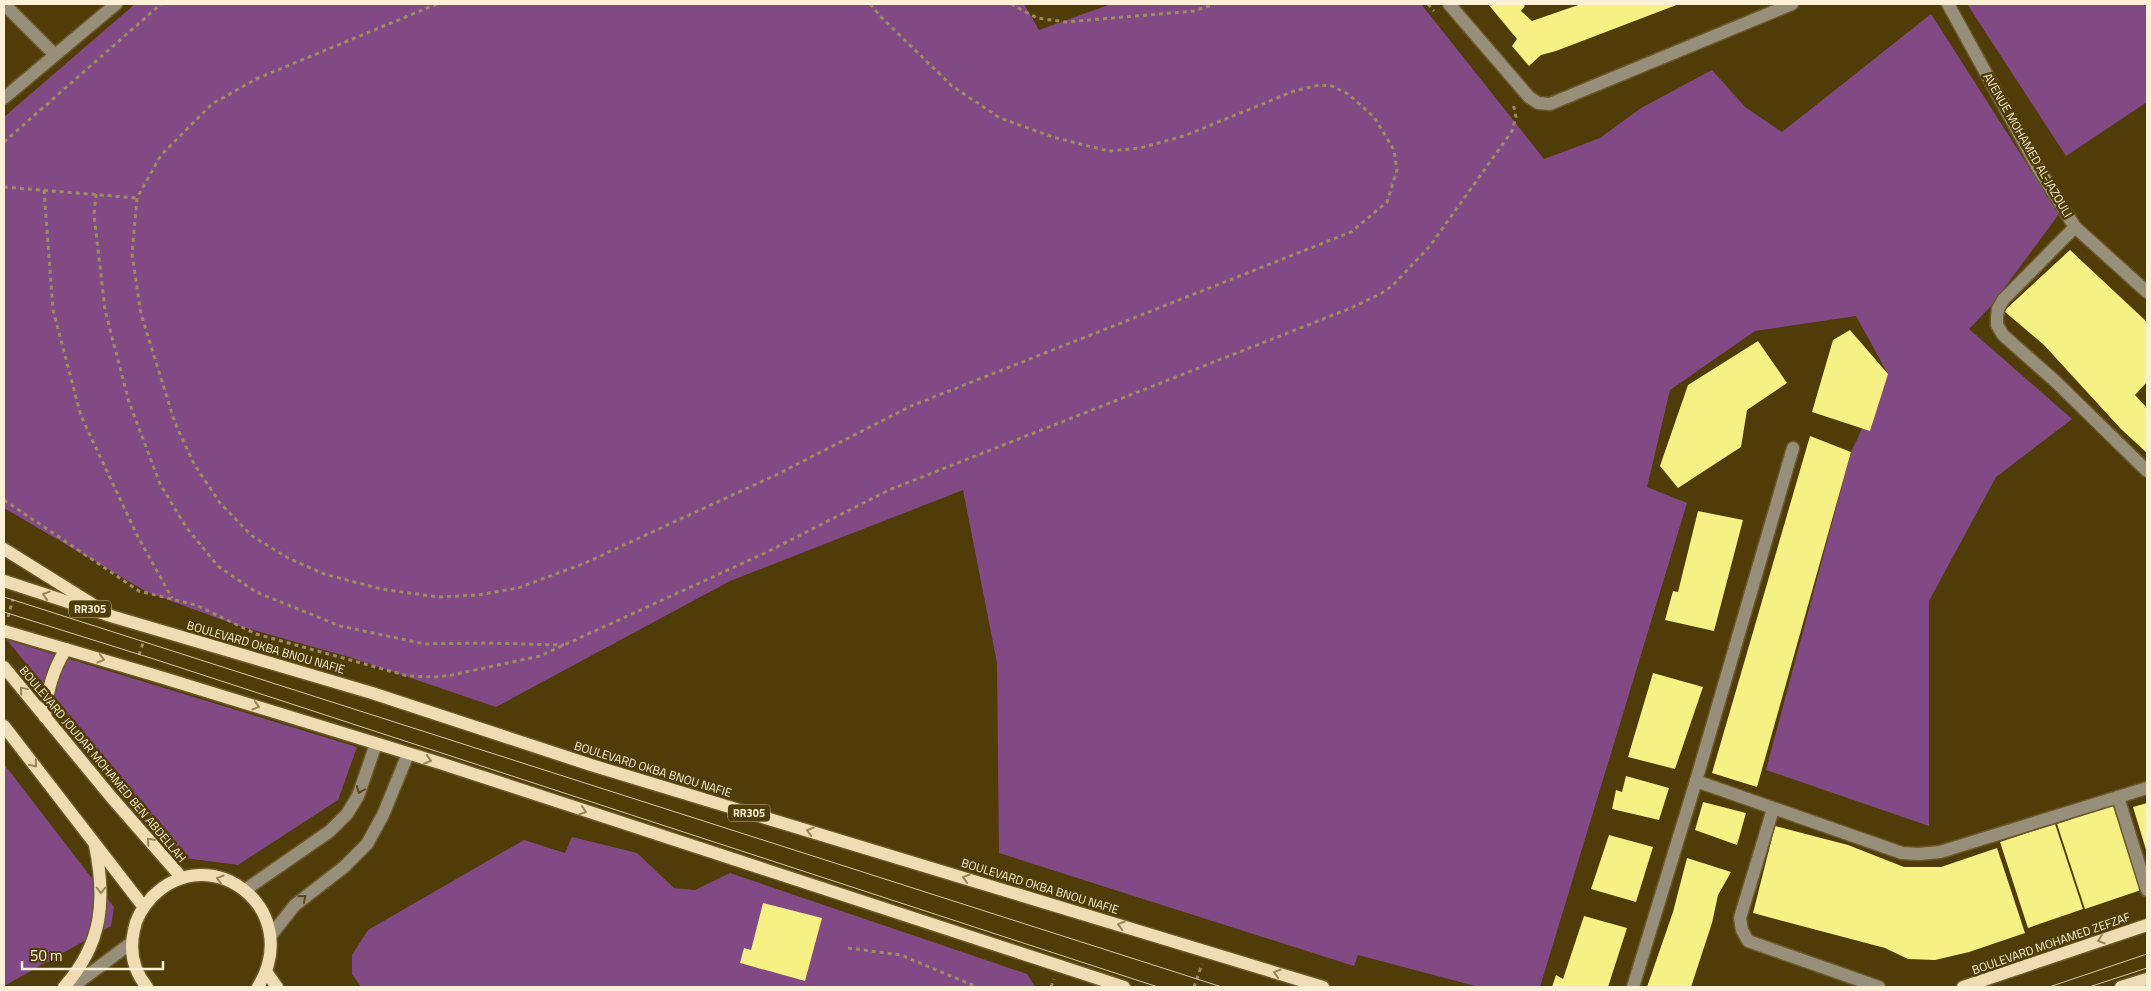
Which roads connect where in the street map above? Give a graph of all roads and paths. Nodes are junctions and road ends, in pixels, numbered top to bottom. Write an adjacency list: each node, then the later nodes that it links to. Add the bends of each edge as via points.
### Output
1 (4, 4): 13 (street)
2 (116, 4): 13 (street)
3 (161, 4): 16 (path)
4 (437, 4): 20 (path, via 256,79 212,104 161,155)
5 (870, 4): 20 (path, via 952,86 1000,118 1056,138 1109,151 1140,148 1184,136 1294,92 1319,85 1332,86 1348,94 1374,118 1394,150 1397,170 1393,186 1387,202 1351,232 911,406 778,474 585,563 518,588 438,597 381,589 324,574 288,558 252,536 220,503 194,464 175,423 141,314 132,254)
6 (1011, 4): 7 (path, via 1037,18 1066,22 1194,11)
7 (1215, 4)
8 (1428, 4): 12 (path)
9 (1449, 4): 10 (street, via 1529,97 1538,103 1550,104)
10 (1792, 4)
11 (1948, 4): 21 (street, AVENUE MOHAMED AL-JAZOULI, via 2038,168)
12 (1440, 18)
13 (55, 55): 15 (street)
14 (1509, 96): 31 (path, via 1516,117 1512,131 1430,246 1382,293 889,490 765,553)
15 (4, 98)
16 (4, 142)
17 (4, 187): 18 (path)
18 (44, 190): 19 (path); 28 (path, via 52,310 81,416 137,534)
19 (96, 194): 20 (path); 31 (path, via 94,215 105,310 129,402 160,484 186,527 218,566 256,592 340,626 426,644)
20 (137, 198)
21 (2075, 228): 22 (street, AVENUE MOHAMED AL-JAZOULI); 24 (street, via 2003,300 1998,309 1997,325 2003,335)
22 (2147, 292)
23 (1793, 448): 38 (street)
24 (2147, 471)
25 (4, 500): 28 (path, via 139,591)
26 (4, 549): 29 (main road)
27 (4, 581): 29 (main road, BOULEVARD OKBA BNOU NAFIE / RR305, one-way to 27)
28 (173, 599): 31 (path, via 196,605 256,634 408,676 452,675 540,656)
29 (114, 617): 51 (main road, BOULEVARD OKBA BNOU NAFIE / RR305, one-way to 29, via 591,765 372,693)
30 (4, 631): 32 (main road)
31 (565, 645)
32 (66, 649): 34 (main road, via 49,685); 36 (main road, one-way to 36)
33 (4, 667): 34 (main road, BOULEVARD JOUDAR MOHAMED BEN ABDELLAH, one-way to 33)
34 (46, 717): 43 (main road, BOULEVARD JOUDAR MOHAMED BEN ABDELLAH, one-way to 34)
35 (4, 726): 42 (main road, one-way to 42)
36 (376, 744): 37 (main road); 44 (street, one-way to 44, via 358,796 347,814 330,831)
37 (408, 754): 48 (street, one-way to 37, via 295,905 344,867 367,844 383,815); 60 (main road, one-way to 60)
38 (1696, 781): 41 (street); 63 (street)
39 (2147, 788): 40 (street)
40 (2118, 797): 41 (street, via 1940,852 1919,854 1902,853); 45 (street)
41 (1773, 809): 64 (street, via 1740,918 1748,941)
42 (94, 842): 46 (main road); 54 (main road, one-way to 54, via 101,876 101,910 92,943 76,973)
43 (182, 878): 44 (main road, one-way to 43, via 222,878 202,875); 46 (main road, via 160,889)
44 (245, 890): 48 (main road, via 266,916)
45 (2147, 890)
46 (143, 906): 49 (main road)
47 (2147, 925): 65 (main road, BOULEVARD MOHAMED ZEFZAF, one-way to 65)
48 (271, 935): 52 (main road, via 272,954)
49 (131, 943): 55 (street); 56 (main road, via 138,977)
50 (848, 948): 59 (path, via 900,955)
51 (1207, 951): 61 (path); 62 (main road, BOULEVARD OKBA BNOU NAFIE / RR305, one-way to 51)
52 (267, 972): 57 (main road); 58 (main road)
53 (2147, 979): 66 (main road)
54 (64, 987)
55 (72, 987)
56 (147, 987)
57 (258, 987)
58 (277, 987)
59 (977, 987)
60 (1124, 987)
61 (1194, 987)
62 (1323, 987)
63 (1633, 987)
64 (1879, 987)
65 (1963, 987)
66 (2121, 987)

